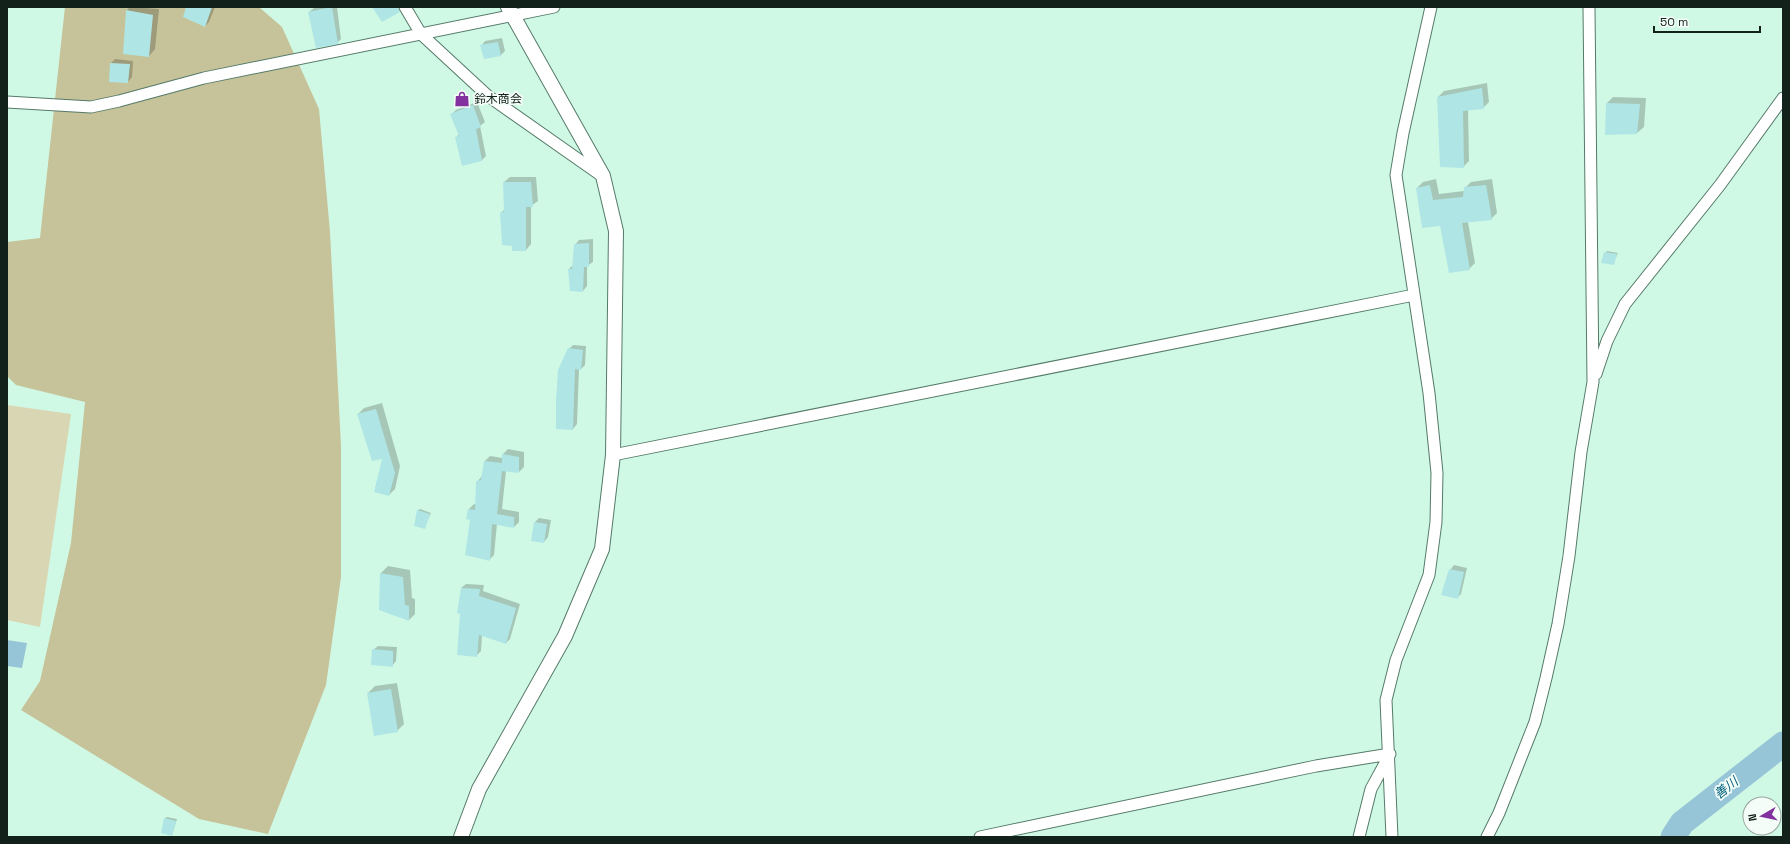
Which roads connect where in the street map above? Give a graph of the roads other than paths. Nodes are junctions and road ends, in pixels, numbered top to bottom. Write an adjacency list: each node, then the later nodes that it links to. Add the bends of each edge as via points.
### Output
1 (405, 7): 6 (street)
2 (554, 7): 5 (street)
3 (1431, 7): 10 (street, via 1396,175)
4 (1589, 7): 11 (street)
5 (511, 11): 6 (street); 9 (street)
6 (421, 34): 8 (street, via 204,78 119,102 91,107); 9 (street, via 488,96)
7 (1783, 98): 11 (street, via 1720,185 1625,304 1607,341)
8 (7, 102)
9 (602, 176): 12 (street, via 616,232)
10 (1414, 295): 12 (street); 13 (street, via 1429,394 1437,473 1436,522 1429,575 1396,660 1386,700)
11 (1593, 382): 18 (street, via 1581,452 1569,556 1546,678 1535,722)
12 (613, 455): 14 (street, via 602,549 565,636 479,789)
13 (1390, 754): 15 (street, via 1316,766); 16 (street, via 1371,789); 17 (street)
14 (461, 837)
15 (980, 837)
16 (1359, 837)
17 (1392, 837)
18 (1487, 837)

